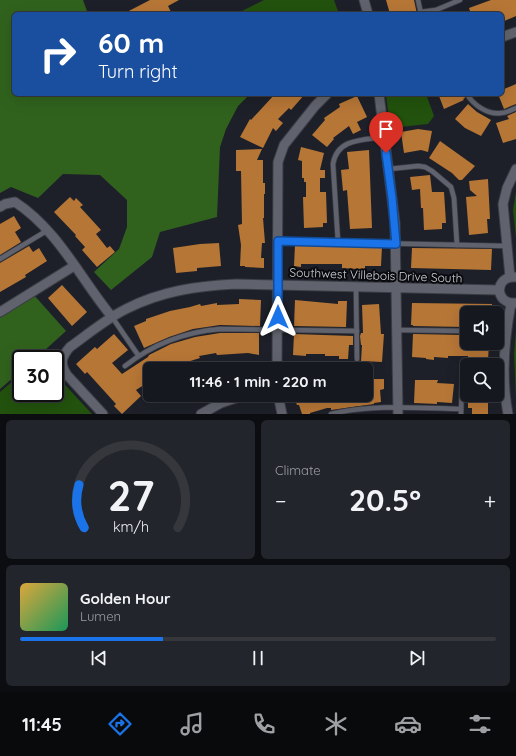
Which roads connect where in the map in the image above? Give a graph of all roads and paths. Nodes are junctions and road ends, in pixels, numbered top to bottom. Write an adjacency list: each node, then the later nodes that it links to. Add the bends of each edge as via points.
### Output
1 (364, 0): 4 (street)
2 (418, 0): 5 (lane)
3 (460, 0): 6 (lane)
4 (367, 12)
5 (421, 12)
6 (426, 12)
7 (516, 32): 8 (street)
8 (504, 36)
9 (325, 96): 18 (street, via 292,134 279,154 276,171)
10 (379, 96): 13 (street)
11 (469, 96): 12 (lane, via 479,107 491,113 500,114)
12 (516, 108)
13 (384, 137): 14 (street); 19 (lane, via 349,142 334,157)
14 (389, 169): 20 (street); 21 (lane, via 425,167 450,187 454,198)
15 (516, 169): 22 (street, via 503,204)
16 (0, 207): 17 (street, via 15,202 28,210)
17 (48, 230): 23 (lane); 24 (street)
18 (278, 241): 19 (lane); 26 (street)
19 (338, 242): 20 (lane)
20 (396, 244): 21 (lane); 28 (street)
21 (457, 245): 22 (lane)
22 (507, 246): 25 (street)
23 (0, 259)
24 (74, 266): 31 (street); 32 (street)
25 (513, 277): 29 (street, via 502,282)
26 (278, 285): 27 (street, Southwest Villebois Drive South); 32 (street, Southwest Villebois Drive South, via 236,284 175,291 125,309); 34 (street)
27 (356, 287): 28 (street, Southwest Villebois Drive South); 36 (lane)
28 (396, 288): 29 (street, Southwest Villebois Drive South); 35 (street)
29 (499, 290): 30 (street, via 506,302)
30 (513, 303): 33 (street)
31 (0, 312)
32 (112, 317): 39 (lane); 48 (street, Southwest Villebois Drive South, via 70,348 65,353 62,364 67,375)
33 (504, 327)
34 (277, 329): 36 (lane); 39 (lane, via 201,331 166,341); 41 (street)
35 (397, 330): 37 (lane); 46 (street)
36 (357, 331): 40 (lane)
37 (460, 332)
38 (503, 350): 52 (street)
39 (138, 355): 42 (lane)
40 (357, 359)
41 (276, 362)
42 (125, 366)
43 (223, 402): 49 (street)
44 (279, 402): 50 (street)
45 (461, 402): 47 (lane)
46 (398, 411): 47 (lane); 51 (lane, via 352,410)
47 (461, 412)
48 (103, 414)
49 (202, 414)
50 (282, 414)
51 (331, 414)
52 (508, 414)

